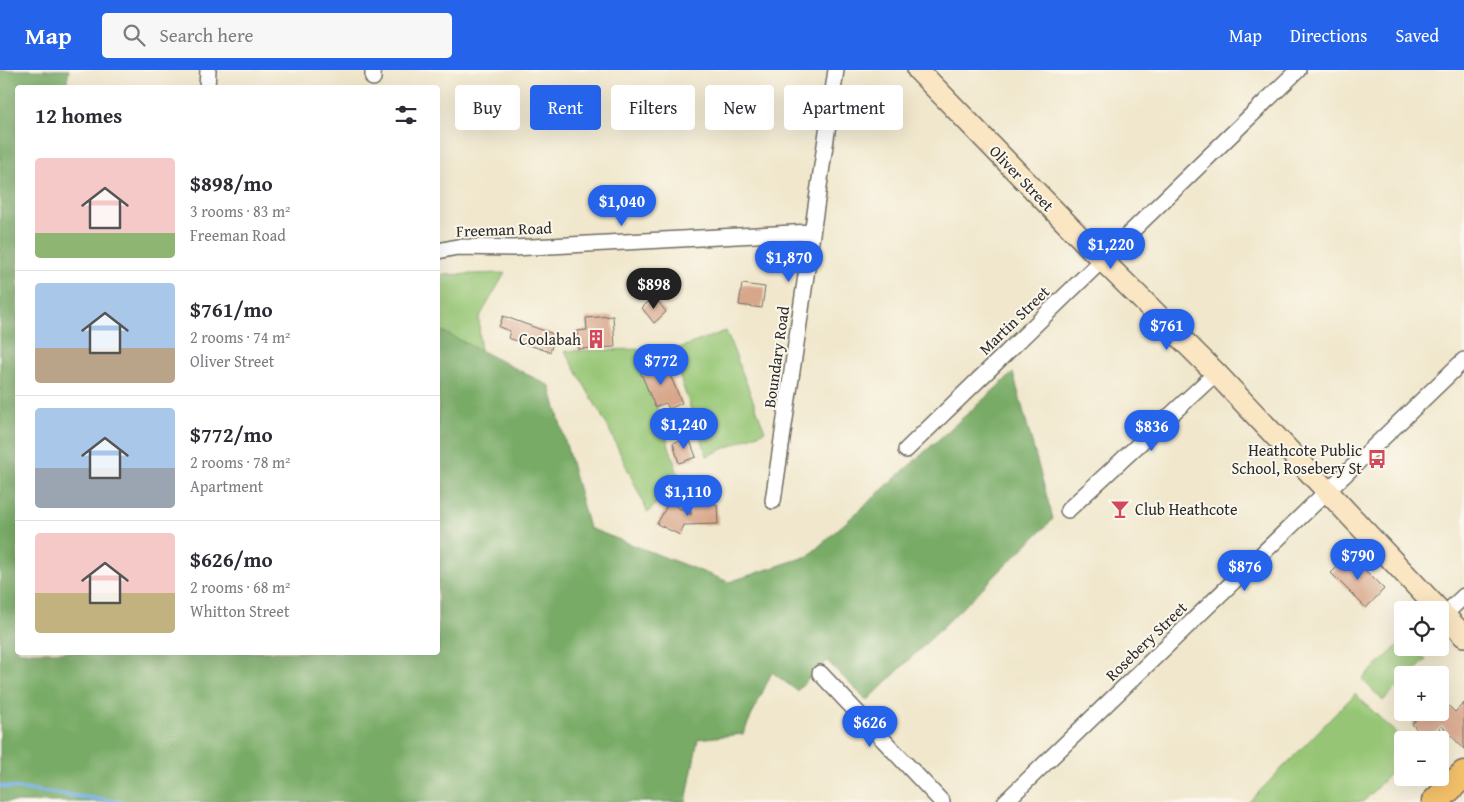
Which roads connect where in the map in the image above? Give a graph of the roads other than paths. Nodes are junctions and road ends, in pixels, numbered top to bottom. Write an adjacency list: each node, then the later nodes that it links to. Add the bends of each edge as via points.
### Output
1 (208, 70): 5 (street)
2 (836, 70): 6 (street, Boundary Road)
3 (918, 70): 8 (street, Oliver Street)
4 (1298, 70): 8 (street, Martin Street)
5 (207, 85)
6 (811, 232): 7 (street, Freeman Road, via 513,248 457,247); 13 (street, Boundary Road)
7 (440, 251)
8 (1101, 259): 10 (street, Oliver Street); 11 (street, Martin Street)
9 (1464, 360): 12 (street, Rosebery Street)
10 (1216, 373): 12 (street, Oliver Street); 14 (street)
11 (906, 450)
12 (1325, 491): 16 (street, Oliver Street); 23 (street, Rosebery Street)
13 (773, 501)
14 (1068, 510)
15 (1464, 596): 17 (street)
16 (1430, 601)
17 (1449, 606)
18 (1449, 620): 19 (street, Oliver Street)
19 (1464, 636)
20 (820, 673): 22 (street)
21 (1464, 774): 24 (highway)
22 (942, 802)
23 (1005, 802)
24 (1435, 802)

